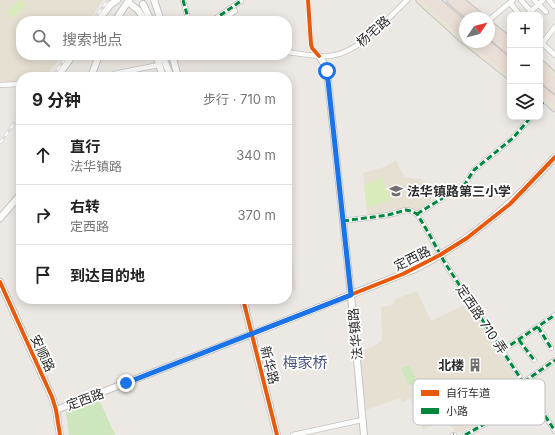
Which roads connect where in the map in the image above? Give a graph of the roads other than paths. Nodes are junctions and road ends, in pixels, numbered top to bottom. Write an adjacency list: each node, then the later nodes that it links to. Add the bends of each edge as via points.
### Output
1 (117, 0): 28 (street)
2 (154, 0): 32 (street)
3 (183, 0): 33 (street)
4 (242, 0): 34 (street)
5 (308, 0): 52 (street, 法华镇路, via 311,44)
6 (407, 0): 52 (street, 杨宅路, via 356,47 331,56)
7 (420, 0): 41 (main road)
8 (427, 0): 39 (highway)
9 (436, 0): 37 (highway)
10 (451, 0): 22 (highway)
11 (459, 0): 23 (highway)
12 (521, 0): 25 (street)
13 (534, 0): 19 (street)
14 (543, 0): 19 (street)
15 (549, 0): 20 (street)
16 (128, 1): 29 (street); 30 (street)
17 (512, 2): 24 (street); 36 (street)
18 (143, 4): 31 (street)
19 (538, 4): 26 (street); 27 (street)
20 (554, 6)
21 (235, 11): 35 (street)
22 (465, 12)
23 (474, 12)
24 (518, 12)
25 (530, 12)
26 (532, 12)
27 (546, 12)
28 (102, 16)
29 (118, 16)
30 (142, 16)
31 (149, 16)
32 (159, 16)
33 (187, 16)
34 (219, 16)
35 (228, 16)
36 (495, 18)
37 (459, 20)
38 (555, 27): 44 (street)
39 (459, 29)
40 (495, 29): 43 (highway)
41 (459, 35)
42 (495, 38): 49 (highway)
43 (507, 38)
44 (543, 42)
45 (543, 46): 51 (street)
46 (475, 48): 69 (main road)
47 (481, 48): 61 (highway)
48 (491, 48): 58 (highway)
49 (508, 48)
50 (292, 53): 52 (street, 杨宅路)
51 (555, 55)
52 (319, 56): 87 (street, 法华镇路, via 327,71)
53 (69, 60): 63 (street)
54 (97, 60): 64 (street)
55 (158, 60): 59 (street)
56 (164, 60): 67 (street)
57 (173, 60): 68 (street)
58 (507, 62)
59 (159, 65): 65 (street); 66 (street)
60 (543, 66): 71 (main road)
61 (507, 70)
62 (543, 71): 73 (highway)
63 (61, 72)
64 (93, 72)
65 (123, 72)
66 (162, 72)
67 (169, 72)
68 (177, 72)
69 (507, 74)
70 (543, 75): 76 (main road)
71 (555, 77)
72 (543, 78): 77 (highway)
73 (555, 82)
74 (16, 84): 75 (street)
75 (0, 85)
76 (555, 85)
77 (555, 88)
78 (543, 97): 80 (highway)
79 (543, 98): 81 (main road)
80 (555, 101)
81 (555, 108)
82 (528, 120): 85 (street, via 513,138 474,170 465,184)
83 (555, 157): 88 (street, 定西路, via 510,204)
84 (16, 200): 86 (street)
85 (417, 214): 87 (street, via 406,210); 88 (street, 定西路 710 弄)
86 (0, 218)
87 (343, 221): 90 (street, 法华镇路)
88 (440, 255): 90 (street, 定西路, via 403,274); 97 (street, 定西路 710 弄)
89 (0, 282): 102 (street, 安顺路)
90 (351, 295): 94 (street, 定西路); 104 (street, 法华镇路)
91 (244, 304): 94 (street, 新华路)
92 (555, 316): 93 (street)
93 (538, 327): 95 (street); 96 (street)
94 (252, 334): 102 (street, 定西路); 108 (street, 新华路)
95 (519, 340): 97 (street); 98 (street)
96 (551, 348)
97 (503, 350): 100 (street, 定西路 710 弄)
98 (534, 360)
99 (555, 360): 101 (street)
100 (522, 379)
101 (528, 379)
102 (56, 410): 107 (street, 安顺路)
103 (545, 416): 106 (street, 定西路 710 弄)
104 (362, 420): 109 (street); 110 (street, 法华镇路)
105 (483, 425): 111 (street)
106 (555, 431)
107 (60, 435)
108 (277, 435)
109 (293, 435)
110 (364, 435)
111 (465, 435)

